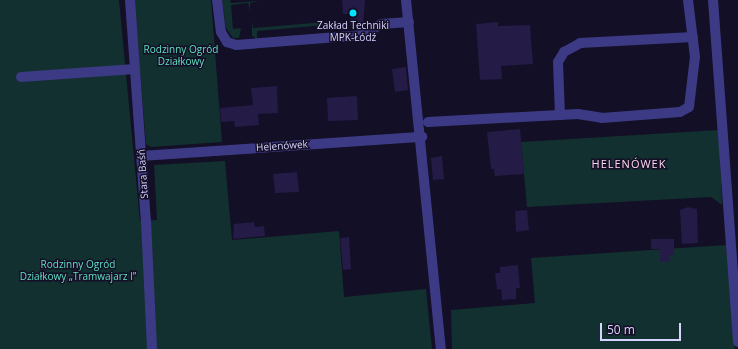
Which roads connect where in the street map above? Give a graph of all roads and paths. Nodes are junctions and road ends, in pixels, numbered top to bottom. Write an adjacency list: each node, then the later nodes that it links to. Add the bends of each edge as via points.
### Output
1 (130, 0): 8 (street, Stara Baśń)
2 (217, 0): 6 (street, via 221,32 227,42 236,45 364,35 381,24)
3 (406, 0): 6 (street)
4 (688, 0): 7 (street)
5 (713, 0): 14 (street)
6 (409, 22): 12 (street)
7 (692, 37): 10 (street, via 580,43 564,52 558,62); 10 (street, via 695,57 689,107 680,112 602,118)
8 (135, 69): 9 (street); 13 (street, Stara Baśń)
9 (21, 77)
10 (560, 115): 11 (street)
11 (428, 122)
12 (422, 137): 13 (street, Helenówek); 16 (street)
13 (141, 156): 15 (street, Stara Baśń)
14 (738, 342)
15 (152, 349)
16 (441, 349)

